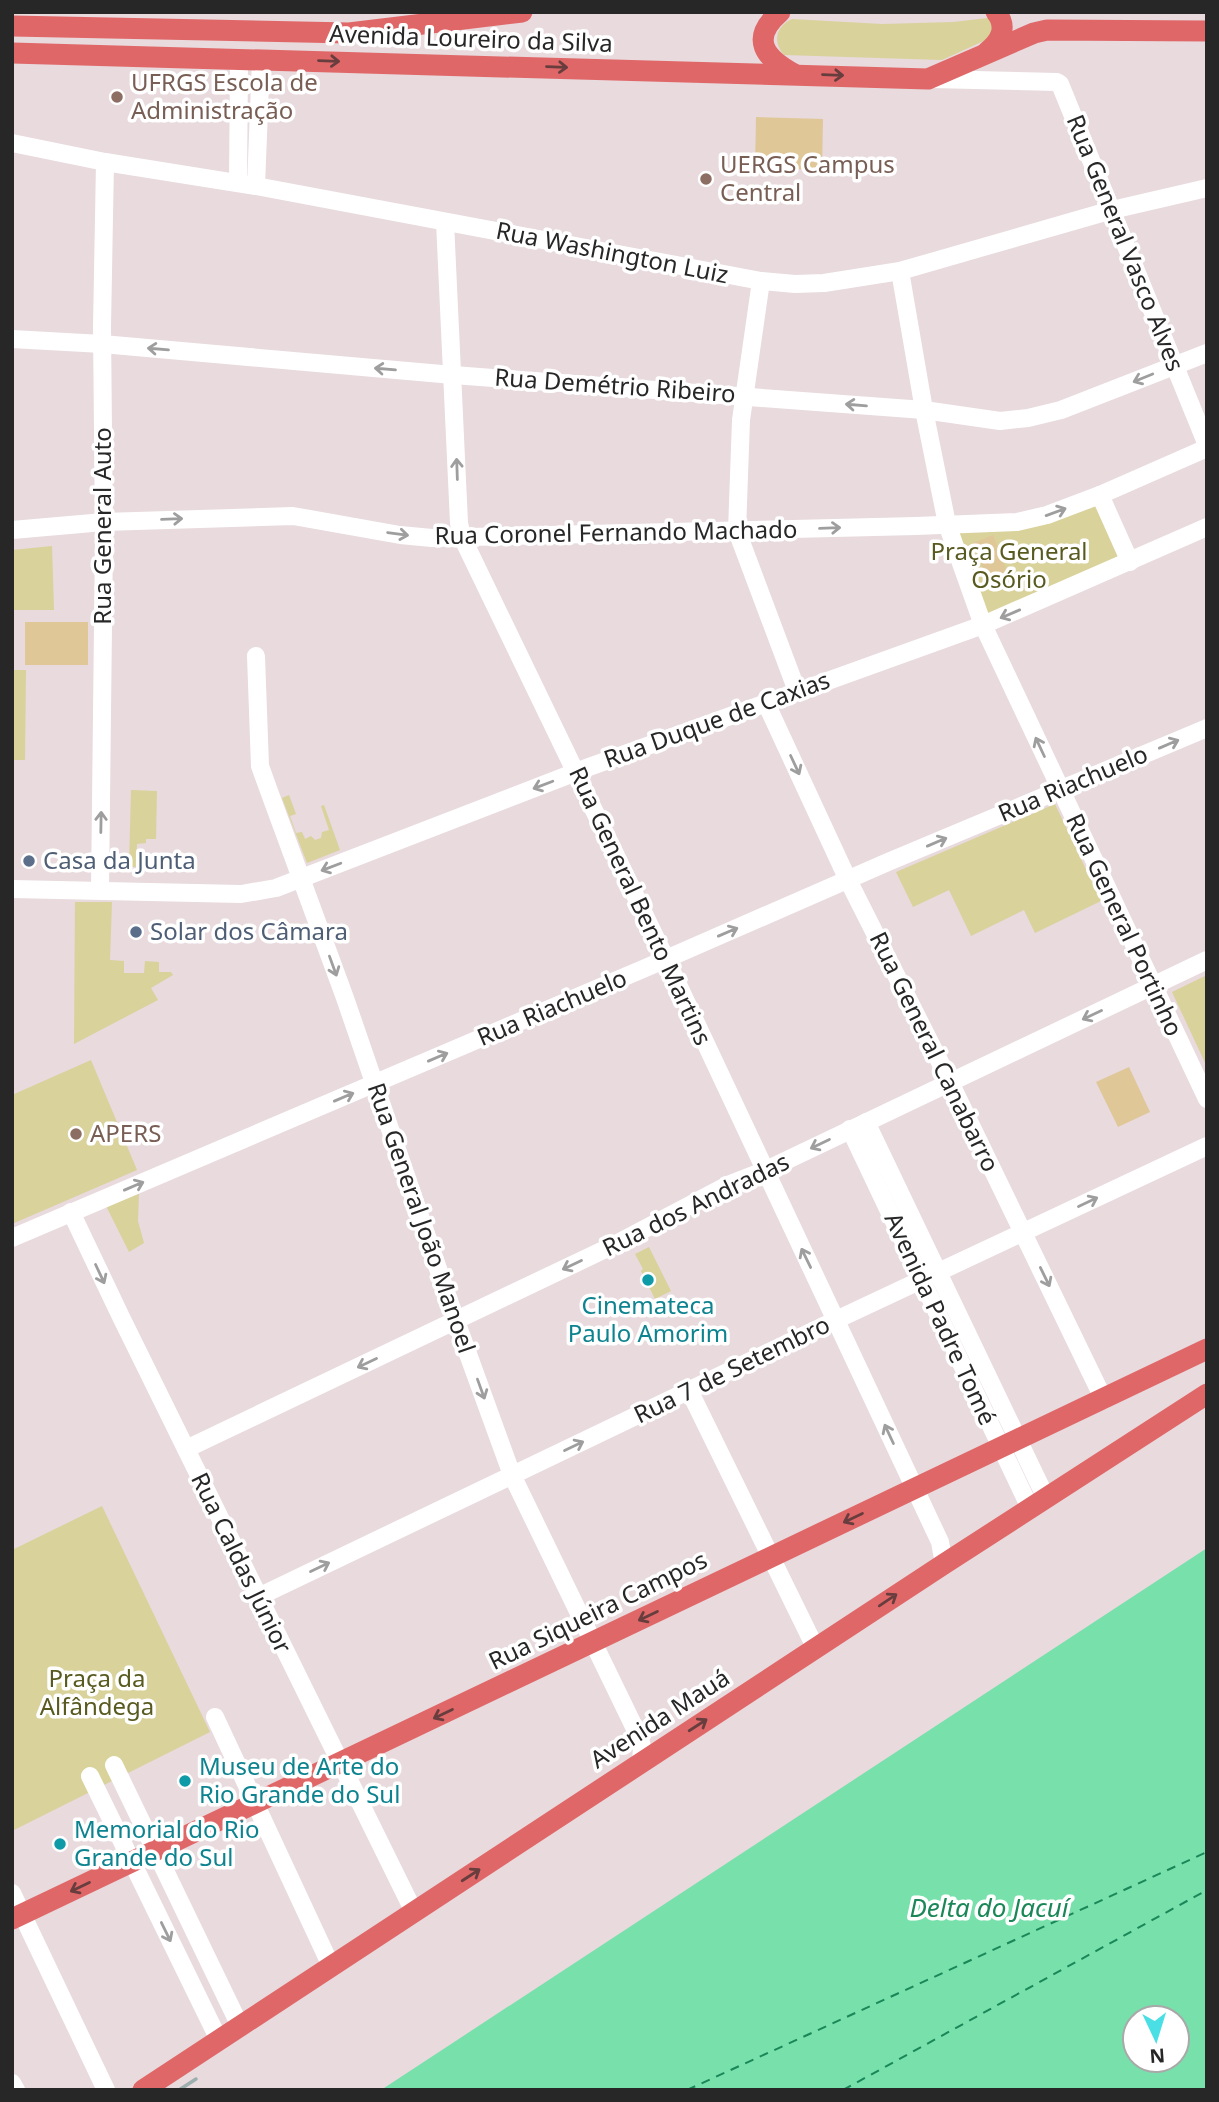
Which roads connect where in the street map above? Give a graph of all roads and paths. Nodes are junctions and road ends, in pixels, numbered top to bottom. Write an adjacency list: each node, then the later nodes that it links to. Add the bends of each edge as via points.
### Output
1 (522, 12): 5 (main road, Avenida Loureiro da Silva, via 349,33)
2 (779, 12): 12 (main road, via 766,28 765,50 774,62)
3 (996, 12): 9 (main road, via 1003,32)
4 (234, 21): 5 (main road, Avenida Loureiro da Silva); 6 (main road, Avenida Loureiro da Silva); 10 (main road)
5 (270, 22): 11 (main road)
6 (12, 26)
7 (1207, 31): 9 (main road, Avenida Loureiro da Silva, via 1047,30)
8 (12, 54): 10 (main road, Avenida Loureiro da Silva)
9 (982, 55): 13 (main road, Avenida Loureiro da Silva)
10 (239, 59): 11 (main road, Avenida Loureiro da Silva); 17 (street)
11 (261, 60): 12 (main road, Avenida Loureiro da Silva, one-way to 12); 18 (street)
12 (794, 74): 13 (main road, Avenida Loureiro da Silva, one-way to 13)
13 (928, 79): 14 (street, Avenida Loureiro da Silva)
14 (1057, 82): 20 (street, Rua General Vasco Alves)
15 (12, 143): 16 (street, Rua Washington Luiz)
16 (105, 162): 17 (street, Rua Washington Luiz); 25 (street, Rua General Auto)
17 (238, 183): 18 (street, Rua Washington Luiz)
18 (256, 186): 21 (street, Rua Washington Luiz)
19 (1207, 188): 20 (street, Rua Washington Luiz)
20 (1112, 210): 22 (street, Rua Washington Luiz); 27 (street, Rua General Vasco Alves)
21 (446, 222): 23 (street, Rua Washington Luiz); 28 (street, Rua General Bento Martins)
22 (900, 271): 23 (street, Rua Washington Luiz, via 824,283); 30 (street, Rua General Portinho)
23 (761, 281): 29 (street)
24 (12, 339): 25 (street, Rua Demétrio Ribeiro)
25 (102, 344): 28 (street, Rua Demétrio Ribeiro, one-way to 25); 33 (street, Rua General Auto)
26 (1207, 353): 27 (street, Rua Demétrio Ribeiro)
27 (1174, 365): 30 (street, Rua Demétrio Ribeiro, one-way to 30, via 1061,411 1028,418 1000,421); 31 (street, Rua General Vasco Alves)
28 (453, 375): 29 (street, Rua Demétrio Ribeiro); 38 (street, Rua General Bento Martins, one-way to 28)
29 (743, 396): 30 (street, Rua Demétrio Ribeiro, one-way to 29); 37 (street)
30 (924, 410): 34 (street, Rua General Portinho)
31 (1207, 447): 32 (street, Rua Coronel Fernando Machado)
32 (1100, 495): 34 (street, Rua Coronel Fernando Machado, one-way to 32, via 1017,522); 39 (street)
33 (104, 522): 36 (street, Rua Coronel Fernando Machado); 38 (street, Rua Coronel Fernando Machado, one-way to 38, via 293,516 400,535); 50 (street, Rua General Auto, one-way to 33)
34 (947, 524): 37 (street, Rua Coronel Fernando Machado, one-way to 34); 40 (street, Rua General Portinho)
35 (1207, 527): 39 (street, Rua Duque de Caxias)
36 (12, 530)
37 (737, 531): 38 (street, Rua Coronel Fernando Machado); 42 (street)
38 (462, 537): 45 (street, Rua General Bento Martins)
39 (1130, 562): 40 (street, Rua Duque de Caxias, one-way to 40)
40 (983, 625): 42 (street, Rua Duque de Caxias); 46 (street, Rua General Portinho, one-way to 40)
41 (256, 656): 47 (street, Rua General João Manoel, via 260,765)
42 (797, 691): 43 (street, Rua Duque de Caxias)
43 (766, 703): 45 (street, Rua Duque de Caxias); 48 (street, Rua General Canabarro, one-way to 48)
44 (1207, 728): 46 (street, Rua Riachuelo, one-way to 44)
45 (576, 772): 47 (street, Rua Duque de Caxias, one-way to 47); 51 (street, Rua General Bento Martins)
46 (1060, 789): 48 (street, Rua Riachuelo, one-way to 46); 53 (street, Rua General Portinho)
47 (301, 879): 50 (street, Rua Duque de Caxias, via 241,894); 55 (street, Rua General João Manoel, one-way to 55)
48 (848, 880): 51 (street, Rua Riachuelo, one-way to 48); 54 (street, Rua General Canabarro)
49 (12, 889): 50 (street, Rua Duque de Caxias)
50 (100, 890)
51 (665, 959): 55 (street, Rua Riachuelo, one-way to 51); 59 (street, Rua General Bento Martins)
52 (1207, 960): 53 (street, Rua dos Andradas)
53 (1154, 986): 54 (street, Rua dos Andradas, one-way to 54); 56 (street, Rua General Portinho)
54 (950, 1082): 57 (street, Rua dos Andradas); 61 (street, Rua General Canabarro)
55 (375, 1084): 60 (street, Rua Riachuelo, one-way to 55); 65 (street, Rua General João Manoel)
56 (1207, 1098)
57 (858, 1126): 59 (street, Rua dos Andradas, one-way to 59); 63 (street, Avenida Padre Tomé)
58 (1207, 1146): 61 (street, Rua 7 de Setembro, one-way to 58)
59 (764, 1171): 64 (street, Rua General Bento Martins, one-way to 59); 65 (street, Rua dos Andradas, one-way to 65)
60 (71, 1212): 62 (street, Rua Riachuelo); 75 (street, Rua Caldas Júnior, one-way to 75)
61 (1023, 1232): 63 (street, Rua 7 de Setembro); 73 (street, Rua General Canabarro, one-way to 73)
62 (12, 1238)
63 (929, 1277): 64 (street, Rua 7 de Setembro); 66 (street, Avenida Padre Tomé); 68 (street, Avenida Padre Tomé)
64 (836, 1320): 71 (street, Rua 7 de Setembro); 77 (street, Rua General Bento Martins, one-way to 64)
65 (456, 1321): 75 (street, Rua dos Andradas, one-way to 75); 76 (street, Rua General João Manoel, one-way to 76)
66 (971, 1344): 68 (street); 69 (street, Avenida Padre Tomé)
67 (1207, 1349): 73 (main road, Rua Siqueira Campos)
68 (955, 1352): 70 (street, Avenida Padre Tomé)
69 (989, 1380): 70 (street); 74 (street, Avenida Padre Tomé)
70 (972, 1388): 74 (street, Avenida Padre Tomé)
71 (689, 1390): 76 (street, Rua 7 de Setembro, one-way to 71); 79 (street)
72 (1207, 1394): 78 (main road, Avenida Mauá)
73 (1104, 1399): 74 (main road, Rua Siqueira Campos)
74 (1010, 1444): 77 (main road, Rua Siqueira Campos); 78 (street, Avenida Padre Tomé)
75 (186, 1449): 81 (street, Rua Caldas Júnior)
76 (512, 1475): 81 (street, Rua 7 de Setembro, one-way to 76); 82 (street, Rua General João Manoel)
77 (915, 1489): 79 (main road, Rua Siqueira Campos, one-way to 79); 80 (street, Rua General Bento Martins, via 940,1542)
78 (1038, 1503): 80 (main road, Avenida Mauá)
79 (770, 1558): 82 (main road, Rua Siqueira Campos, one-way to 82); 83 (street)
80 (944, 1564): 83 (main road, Avenida Mauá, one-way to 80)
81 (258, 1597): 86 (street, Rua Caldas Júnior)
82 (593, 1642): 85 (street, Rua General João Manoel, via 640,1739); 86 (main road, Rua Siqueira Campos, one-way to 86)
83 (816, 1649): 85 (main road, Avenida Mauá, one-way to 83)
84 (215, 1717): 91 (street)
85 (641, 1762): 97 (main road, Avenida Mauá, one-way to 85)
86 (340, 1763): 91 (main road, Rua Siqueira Campos); 97 (street, Rua Caldas Júnior)
87 (114, 1765): 89 (street)
88 (90, 1776): 90 (street)
89 (128, 1793): 90 (street); 92 (street)
90 (105, 1804): 93 (street)
91 (255, 1804): 94 (main road, Rua Siqueira Campos); 99 (street)
92 (141, 1820): 93 (street); 94 (street)
93 (118, 1831): 95 (street)
94 (156, 1851): 95 (main road, Rua Siqueira Campos); 100 (street)
95 (133, 1862): 98 (main road, Rua Siqueira Campos, one-way to 98); 101 (street, one-way to 101)
96 (12, 1893): 98 (street)
97 (414, 1912): 99 (main road, Avenida Mauá)
98 (17, 1917): 104 (street)
99 (331, 1966): 100 (main road, Avenida Mauá)
100 (240, 2026): 101 (main road, Avenida Mauá)
101 (219, 2040): 105 (main road, Avenida Mauá)
102 (12, 2083): 103 (street)
103 (16, 2090)
104 (106, 2090)
105 (143, 2090)

